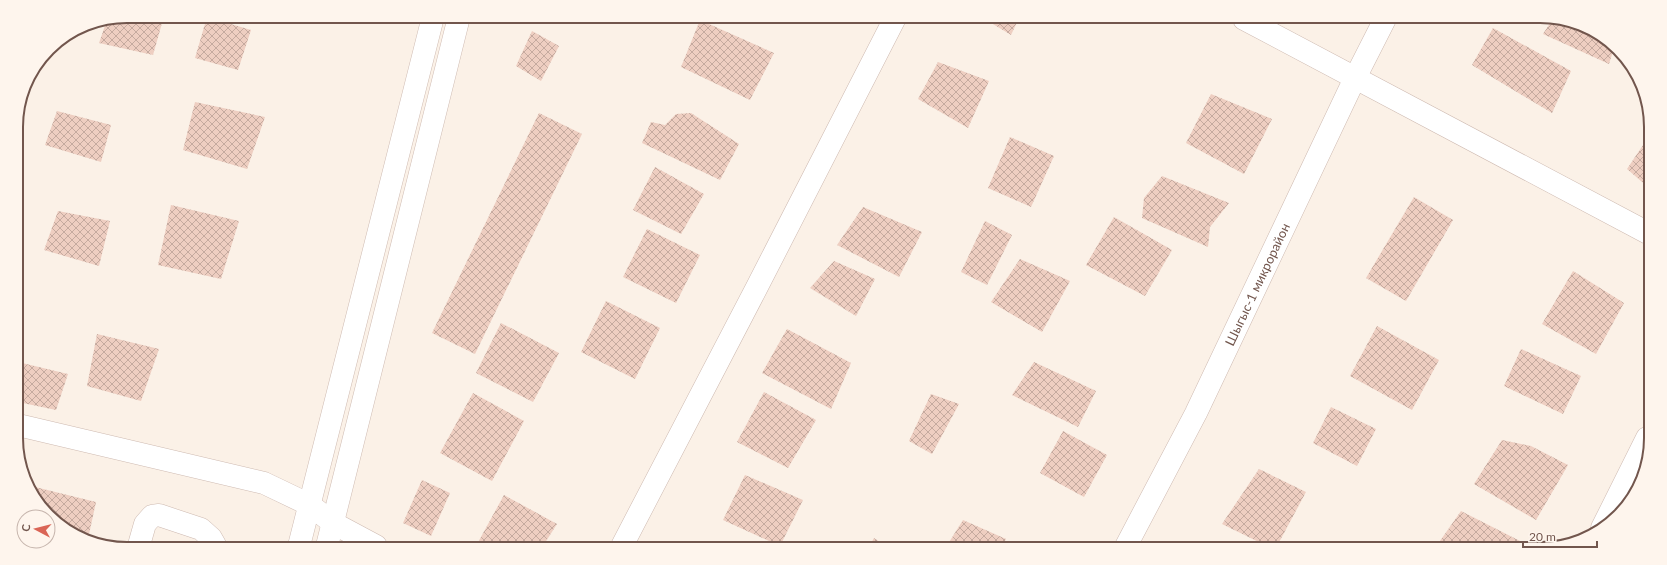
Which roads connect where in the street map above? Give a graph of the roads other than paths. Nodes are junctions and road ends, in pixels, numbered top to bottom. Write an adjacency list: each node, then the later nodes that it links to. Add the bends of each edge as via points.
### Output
1 (431, 23): 10 (street)
2 (458, 23): 12 (street)
3 (892, 23): 18 (street)
4 (1252, 23): 6 (street)
5 (1384, 23): 6 (street, Шыгыс-1 микрорайон)
6 (1355, 78): 7 (street); 19 (street, Шыгыс-1 микрорайон, via 1196,413)
7 (1644, 231)
8 (23, 426): 10 (street, via 264,483)
9 (1644, 445): 11 (street)
10 (310, 505): 12 (street); 15 (street)
11 (1607, 517)
12 (333, 523): 16 (street); 17 (street)
13 (140, 542): 14 (street, via 145,524 152,516 159,515 201,529)
14 (213, 542)
15 (300, 542)
16 (328, 542)
17 (369, 542)
18 (624, 542)
19 (1128, 542)

